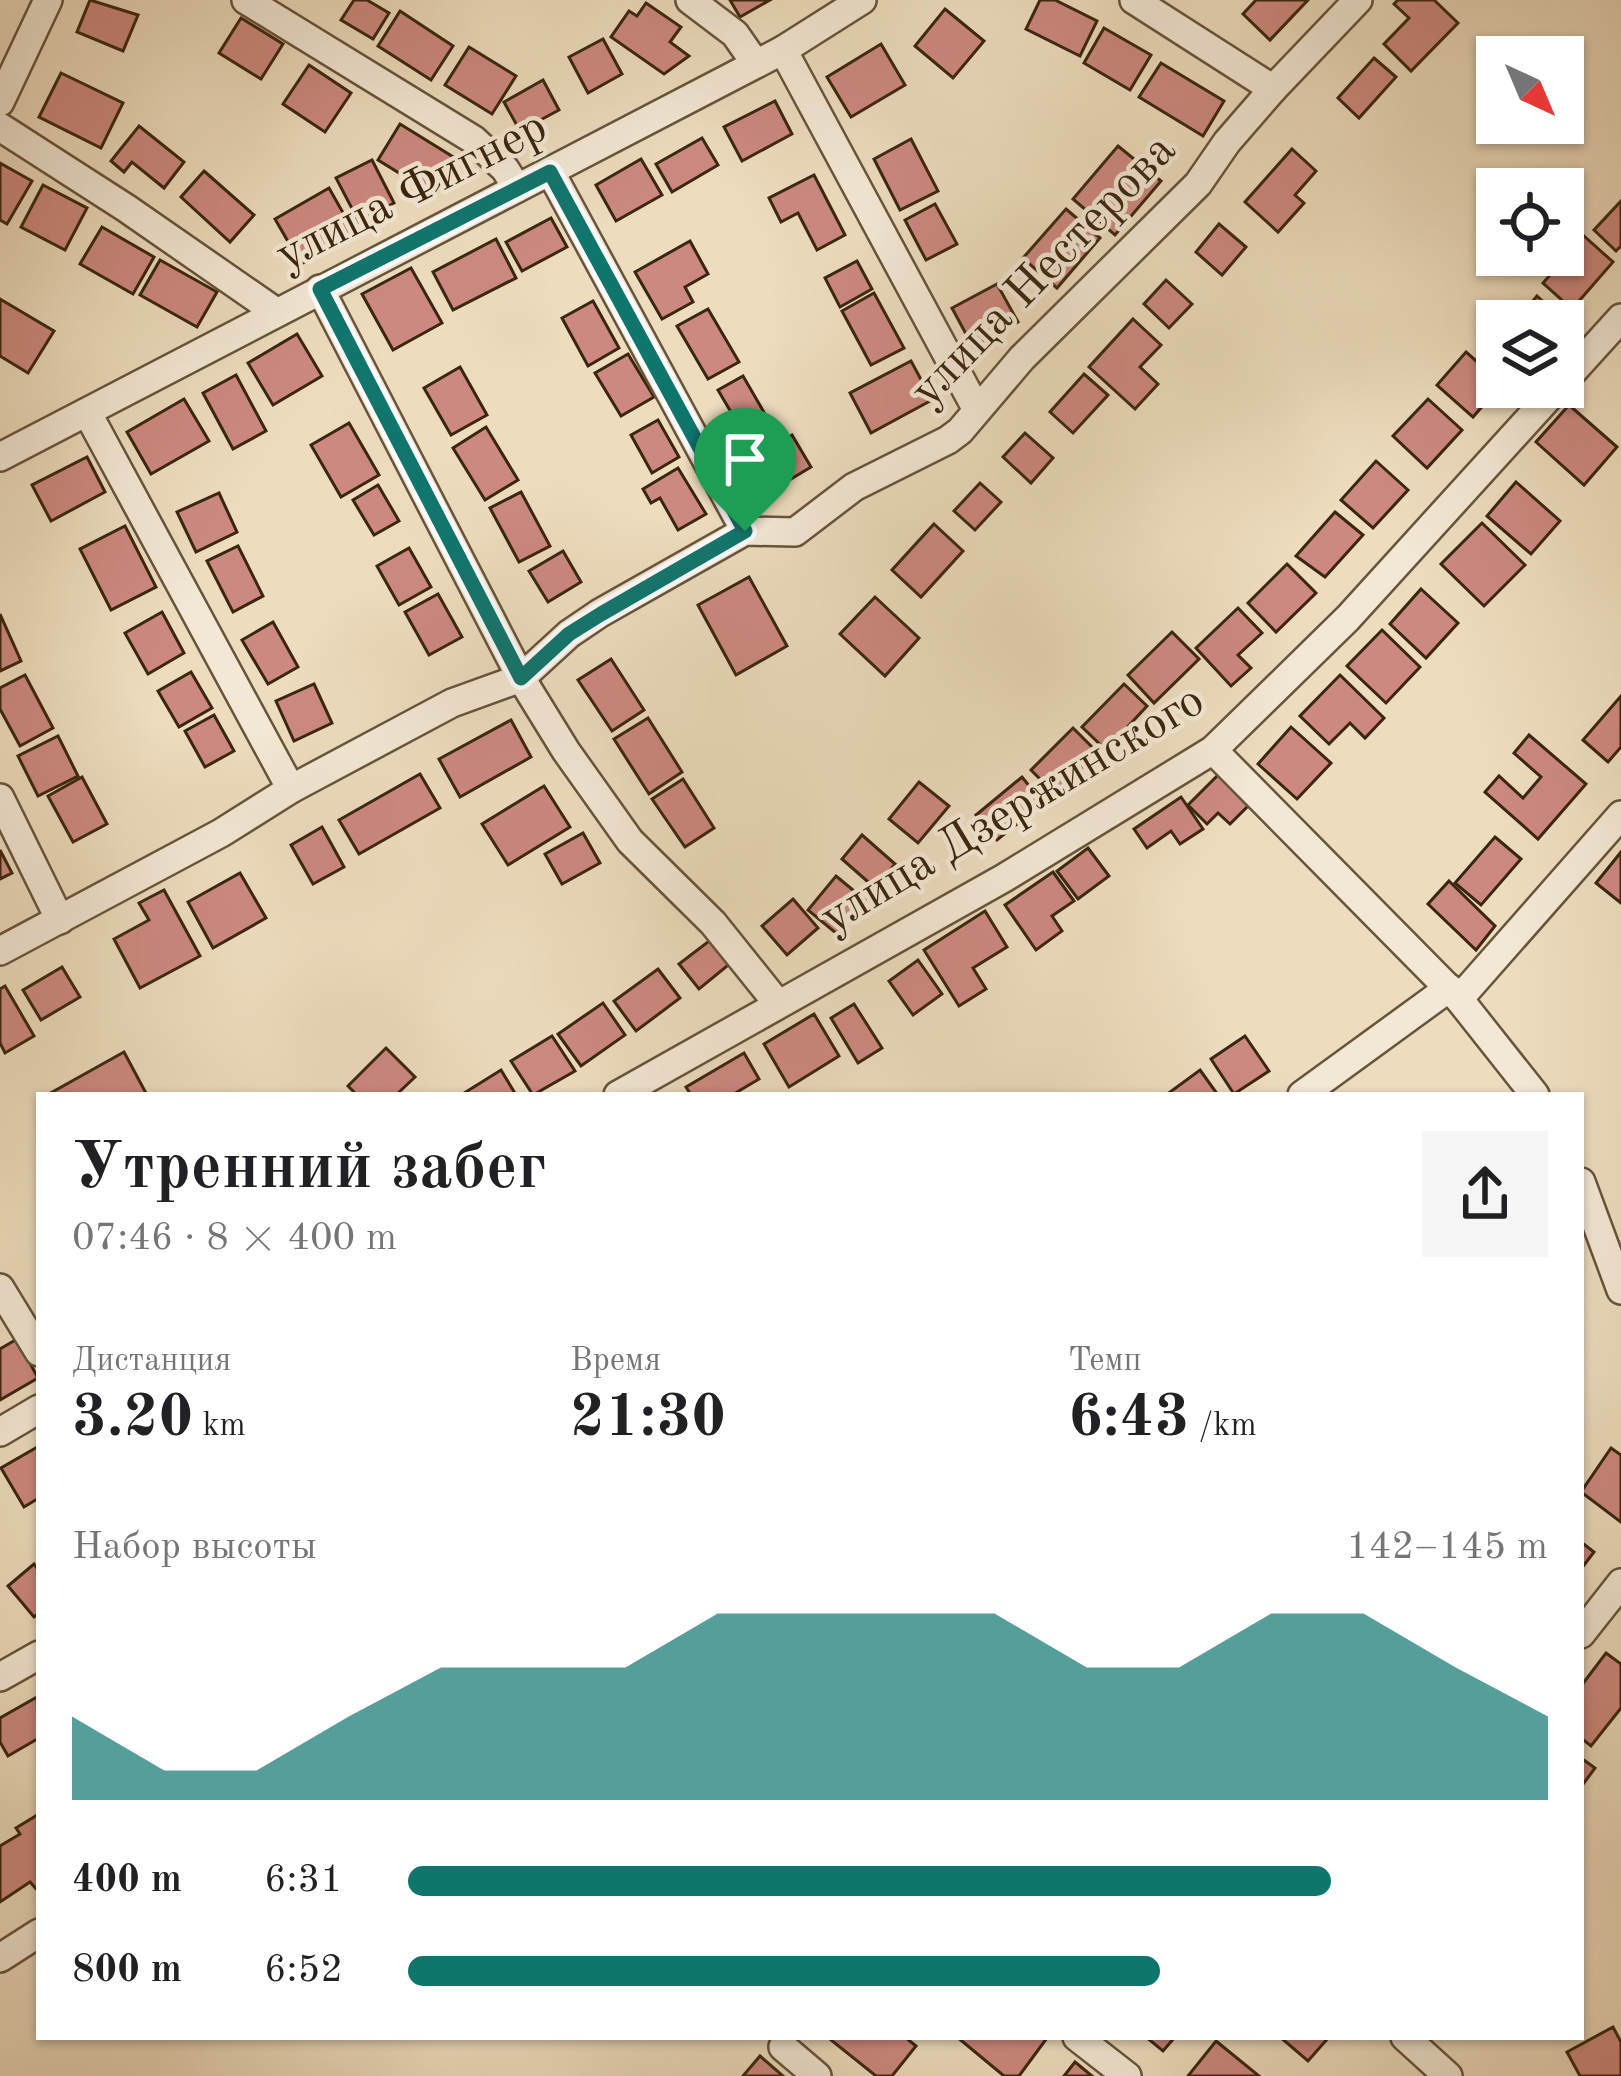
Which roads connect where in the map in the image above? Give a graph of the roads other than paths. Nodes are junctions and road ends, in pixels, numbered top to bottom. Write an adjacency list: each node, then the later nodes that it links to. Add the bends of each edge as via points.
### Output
1 (48, 0): 10 (street)
2 (246, 0): 13 (street, via 474,140)
3 (690, 0): 8 (street, via 736,34)
4 (862, 0): 7 (street, улица Фигнер)
5 (1133, 0): 9 (street)
6 (1358, 0): 9 (street, улица Нестерова)
7 (783, 50): 8 (street, улица Фигнер); 18 (street)
8 (756, 64): 12 (street, улица Фигнер)
9 (1273, 89): 18 (street, улица Нестерова, via 1198,184)
10 (0, 102)
11 (0, 127): 15 (street)
12 (550, 172): 13 (street, улица Фигнер); 22 (street)
13 (518, 188): 14 (street, улица Фигнер)
14 (320, 289): 15 (street, улица Фигнер); 23 (street)
15 (276, 313): 20 (street, улица Фигнер)
16 (1621, 318): 17 (street, улица Дзержинского)
17 (1584, 359)
18 (976, 408): 22 (street, улица Нестерова, via 948,440 854,487 795,532)
19 (1539, 408): 24 (street, улица Дзержинского, via 1348,618)
20 (87, 412): 21 (street, улица Фигнер); 25 (street)
21 (0, 457)
22 (745, 531): 23 (street, улица Нестерова, via 569,634)
23 (521, 678): 25 (street, улица Нестерова, via 452,703); 31 (street, via 630,841 713,923)
24 (1214, 750): 30 (street); 31 (street, улица Дзержинского)
25 (291, 790): 28 (street, улица Нестерова)
26 (0, 798): 28 (street)
27 (1621, 815): 30 (street)
28 (60, 920): 29 (street, улица Нестерова)
29 (0, 951)
30 (1454, 994): 33 (street); 34 (street)
31 (778, 1004): 32 (street, улица Дзержинского)
32 (623, 1092)
33 (1307, 1092)
34 (1533, 1092)
35 (1584, 1190): 37 (street)
36 (0, 1288): 38 (street)
37 (1621, 1290)
38 (36, 1347)
39 (36, 1411): 40 (street)
40 (0, 1432)
41 (1621, 1582): 42 (street)
42 (1584, 1630)
43 (36, 1657): 44 (street)
44 (0, 1677)
45 (36, 1934): 46 (street)
46 (2, 1951)
47 (1081, 2040): 51 (street)
48 (1408, 2040): 52 (street)
49 (783, 2047): 50 (street)
50 (817, 2076)
51 (1127, 2076)
52 (1448, 2076)

